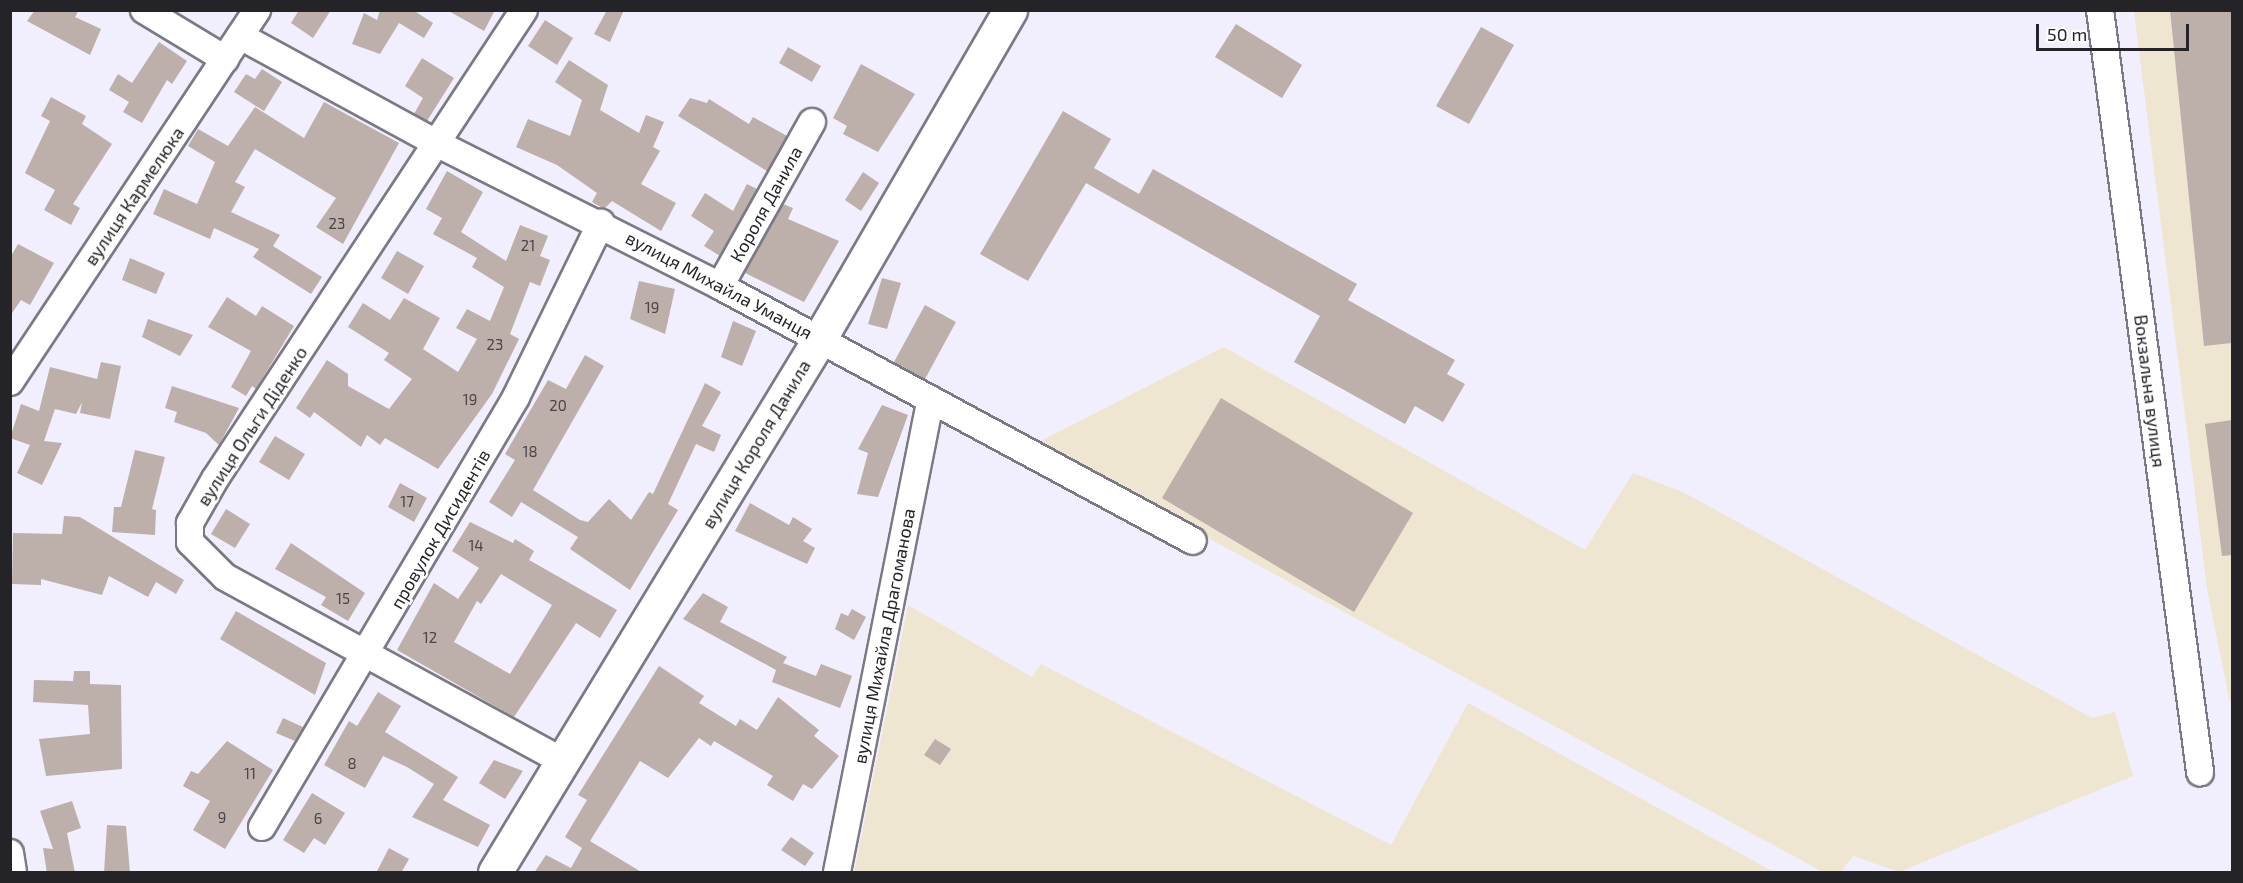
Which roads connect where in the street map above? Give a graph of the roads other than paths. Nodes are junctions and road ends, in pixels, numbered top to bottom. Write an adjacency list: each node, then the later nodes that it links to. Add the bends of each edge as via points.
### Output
1 (144, 10): 7 (street)
2 (258, 10): 6 (street, вулиця Кармелюка)
3 (524, 10): 9 (street, вулиця Ольги Діденко)
4 (1010, 10): 12 (main road, вулиця Короля Данила)
5 (2100, 10): 18 (street, Вокзальна вулиця)
6 (240, 36): 7 (street, вулиця Кармелюка); 9 (street, вулиця Михайла Уманця)
7 (225, 59): 13 (street, вулиця Кармелюка)
8 (812, 122): 11 (street, Короля Данила)
9 (438, 144): 10 (street, вулиця Михайла Уманця); 16 (street, вулиця Ольги Діденко, via 190,523 190,542 225,577)
10 (601, 223): 11 (street, вулиця Михайла Уманця); 16 (street, провулок Дисидентів, via 516,397)
11 (720, 286): 12 (street, вулиця Михайла Уманця)
12 (820, 338): 14 (street, вулиця Михайла Уманця); 17 (main road, вулиця Короля Данила)
13 (10, 382)
14 (931, 399): 15 (street, вулиця Михайла Уманця); 23 (street, вулиця Михайла Драгоманова)
15 (1193, 541)
16 (367, 654): 17 (street, вулиця Ольги Діденко); 19 (street, провулок Дисидентів)
17 (562, 761): 22 (main road, вулиця Короля Данила)
18 (2200, 772)
19 (262, 827)
20 (10, 853): 21 (street)
21 (13, 873)
22 (495, 873)
23 (837, 873)

